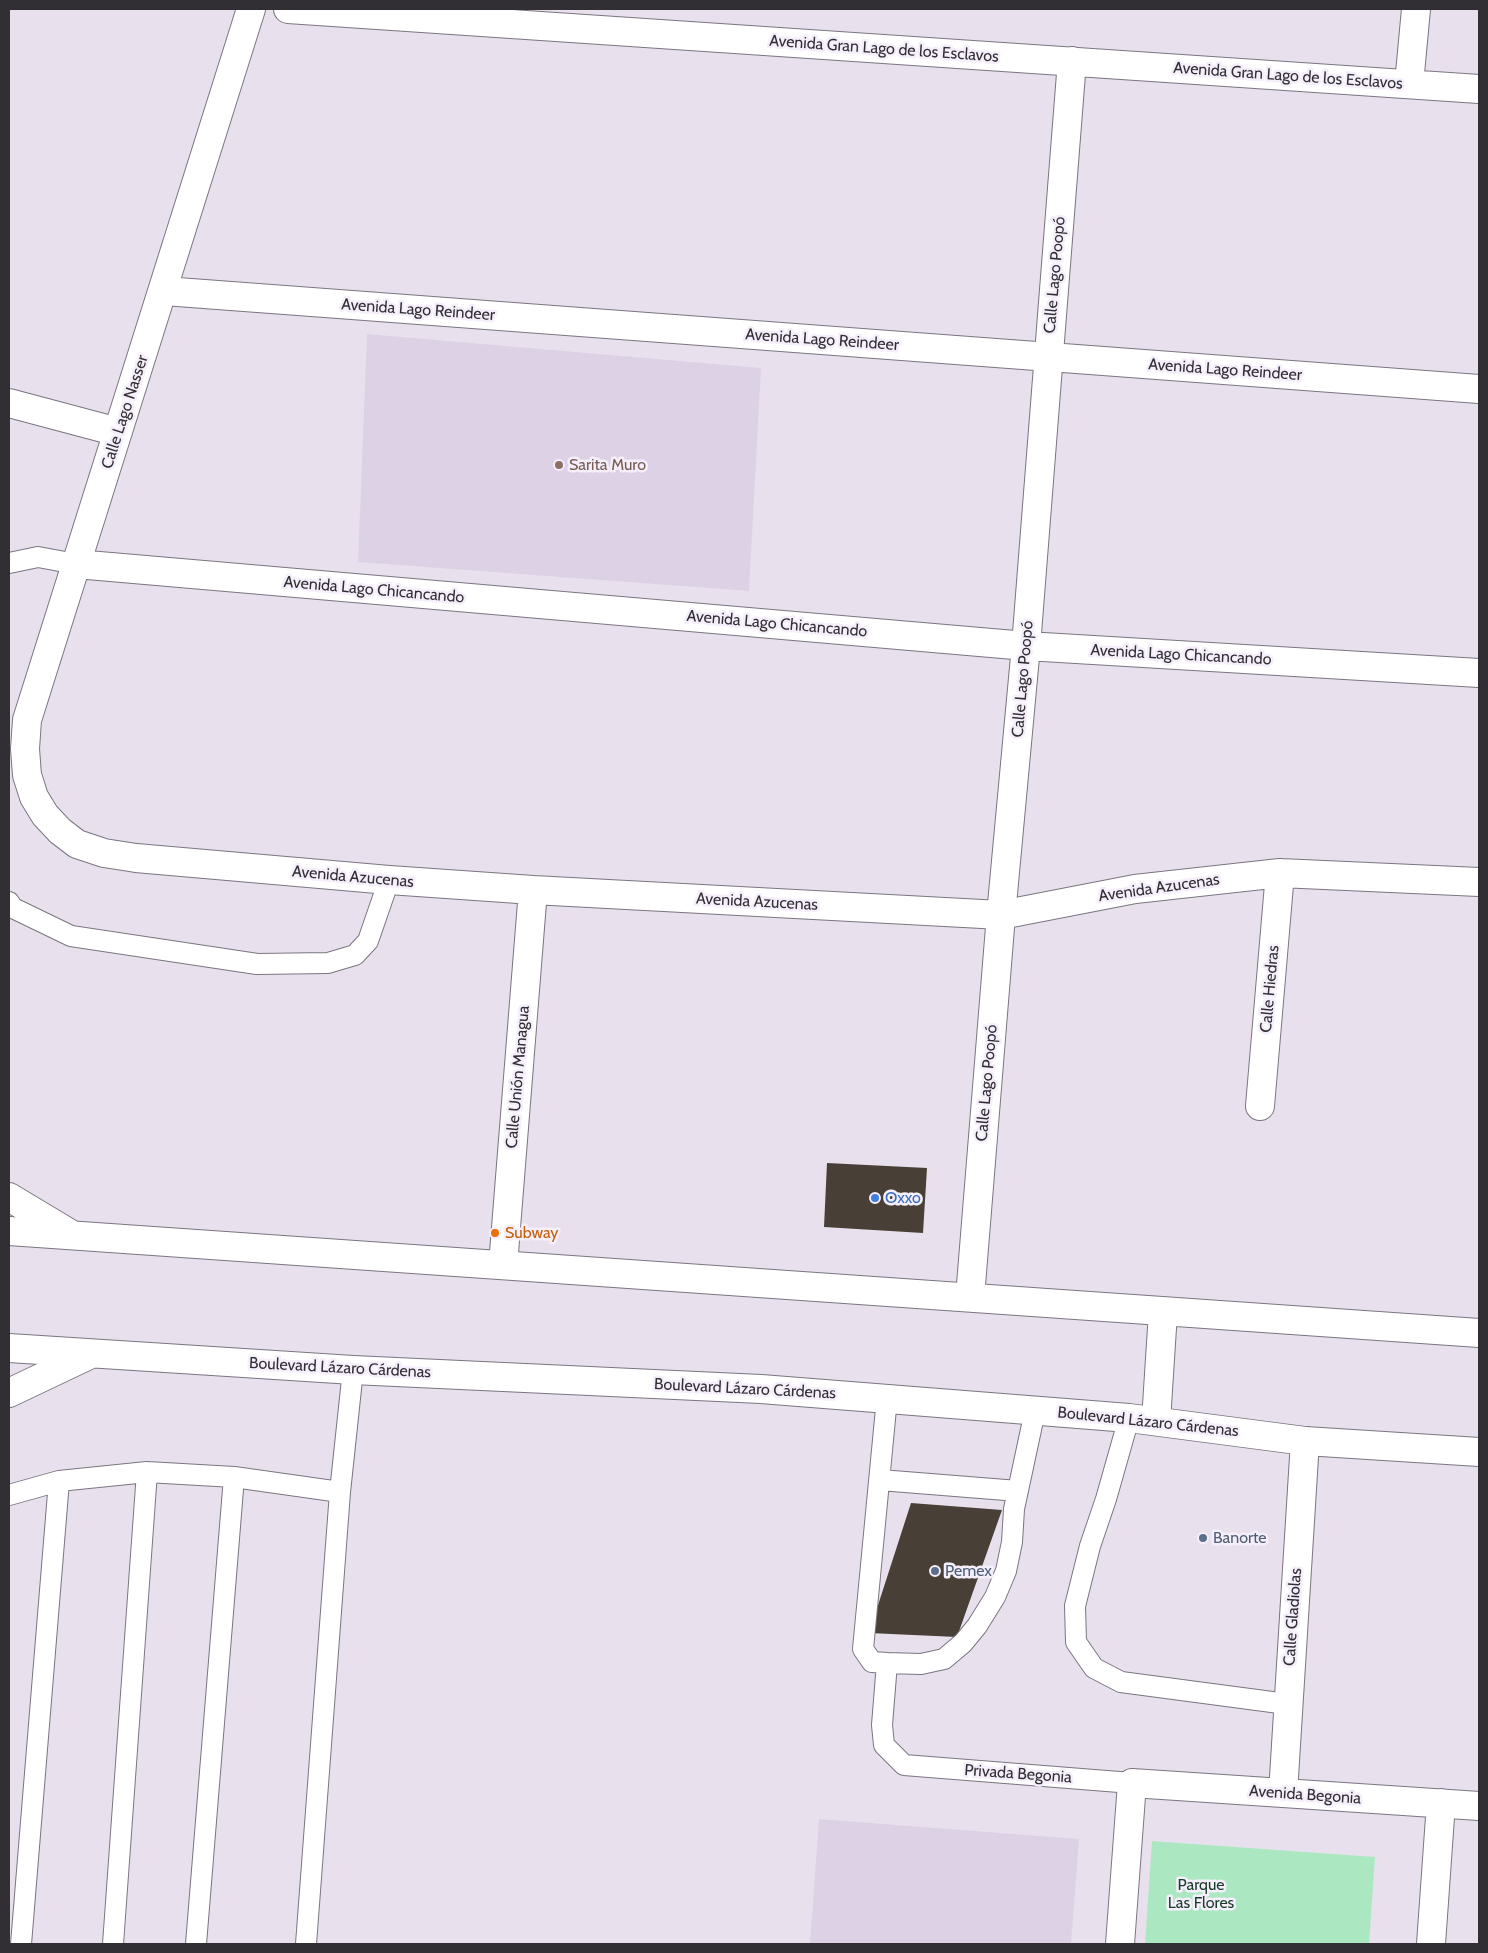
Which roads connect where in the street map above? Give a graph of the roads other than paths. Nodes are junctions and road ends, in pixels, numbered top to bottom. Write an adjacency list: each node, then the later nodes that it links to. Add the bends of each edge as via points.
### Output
1 (252, 9): 7 (main road, Calle Lago Nasser)
2 (288, 9): 4 (main road, Avenida Gran Lago de los Esclavos)
3 (1416, 9): 5 (main road)
4 (1072, 61): 5 (main road, Avenida Gran Lago de los Esclavos); 8 (main road, Calle Lago Poopó)
5 (1409, 84): 6 (main road, Avenida Gran Lago de los Esclavos)
6 (1479, 89)
7 (164, 292): 8 (main road, Avenida Lago Reindeer); 11 (main road, Calle Lago Nasser)
8 (1049, 357): 9 (main road, Avenida Lago Reindeer); 14 (main road, Calle Lago Poopó)
9 (1479, 389)
10 (9, 404): 11 (main road)
11 (118, 432): 13 (main road, Calle Lago Nasser)
12 (9, 563): 13 (lane, via 38,557)
13 (76, 564): 14 (main road, Avenida Lago Chicancando); 16 (main road, Calle Lago Nasser, via 28,720 28,775 34,797)
14 (1026, 646): 15 (main road, Avenida Lago Chicancando); 22 (main road, Calle Lago Poopó)
15 (1479, 673)
16 (45, 815): 18 (main road, Avenida Azucenas, via 60,832 77,844 104,852 136,858)
17 (1280, 873): 19 (main road, Avenida Azucenas); 22 (main road, Avenida Azucenas, via 1135,889); 23 (main road, Calle Hiedras)
18 (389, 880): 20 (main road, Avenida Azucenas); 21 (lane, via 368,941 356,955 328,963 257,964 71,936 13,908)
19 (1479, 882)
20 (533, 890): 22 (main road, Avenida Azucenas); 27 (main road, Calle Unión Managua)
21 (9, 902)
22 (1000, 915): 28 (main road, Calle Lago Poopó)
23 (1260, 1106)
24 (9, 1197): 26 (main road)
25 (9, 1231): 26 (main road)
26 (72, 1235): 27 (main road)
27 (503, 1265): 28 (main road)
28 (970, 1296): 29 (main road)
29 (1163, 1312): 30 (main road); 38 (main road)
30 (1479, 1333)
31 (9, 1348): 32 (main road, Boulevard Lázaro Cárdenas)
32 (91, 1354): 33 (main road, Boulevard Lázaro Cárdenas); 34 (main road)
33 (353, 1370): 35 (main road, Boulevard Lázaro Cárdenas, via 761,1388); 46 (lane)
34 (9, 1393)
35 (887, 1398): 36 (main road, Boulevard Lázaro Cárdenas); 43 (lane)
36 (1035, 1410): 37 (main road, Boulevard Lázaro Cárdenas); 45 (lane)
37 (1129, 1418): 38 (main road, Boulevard Lázaro Cárdenas); 49 (lane, via 1075,1606 1076,1642 1094,1668 1121,1682)
38 (1156, 1421): 39 (main road, Boulevard Lázaro Cárdenas)
39 (1305, 1441): 40 (main road, Boulevard Lázaro Cárdenas); 49 (main road, Calle Gladiolas)
40 (1479, 1452)
41 (147, 1472): 42 (lane); 44 (lane); 55 (lane)
42 (234, 1477): 46 (lane); 56 (lane)
43 (880, 1480): 45 (lane); 48 (lane, via 863,1649 872,1662)
44 (59, 1481): 47 (lane); 54 (lane)
45 (1018, 1491): 48 (lane, via 1006,1571 995,1598 977,1626 963,1644 944,1659 922,1664)
46 (340, 1492): 57 (lane)
47 (9, 1495)
48 (887, 1663): 50 (lane, Privada Begonia, via 882,1725 884,1745 904,1765)
49 (1287, 1704): 51 (main road, Calle Gladiolas)
50 (1132, 1783): 51 (main road, Avenida Begonia); 58 (main road)
51 (1282, 1793): 52 (main road, Avenida Begonia)
52 (1441, 1803): 53 (main road, Avenida Begonia); 59 (main road)
53 (1479, 1806)
54 (21, 1944)
55 (113, 1944)
56 (196, 1944)
57 (306, 1944)
58 (1120, 1944)
59 (1431, 1944)

